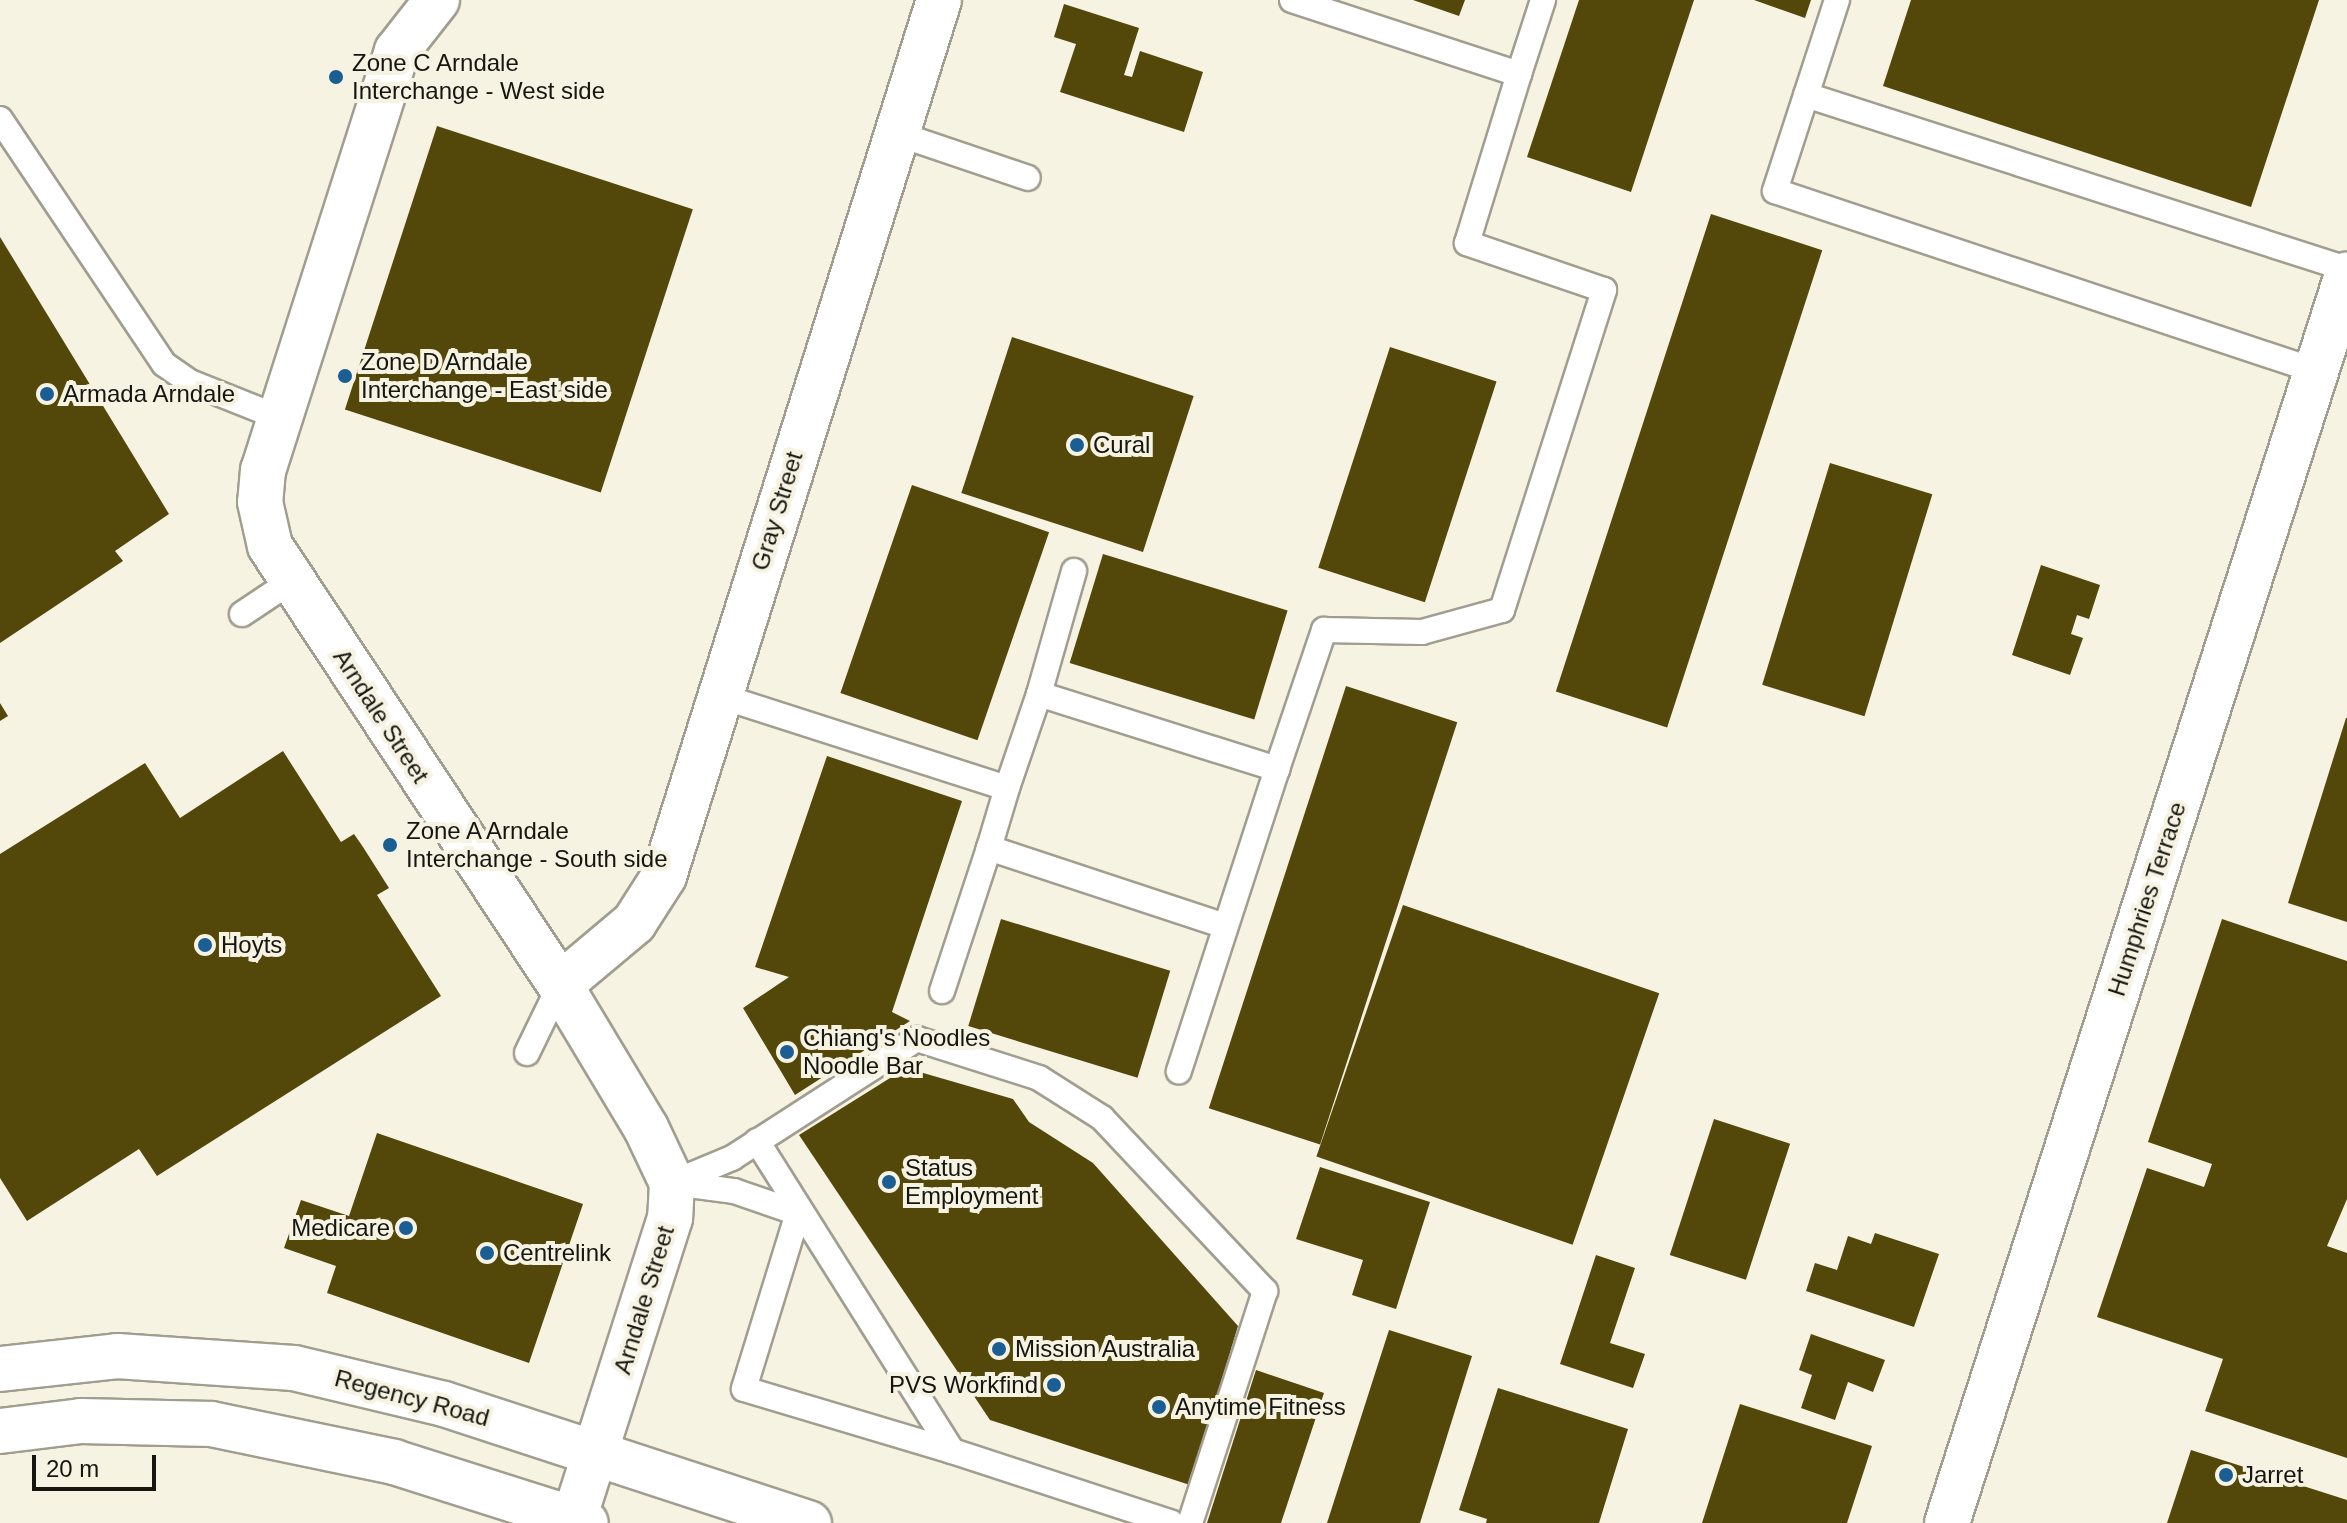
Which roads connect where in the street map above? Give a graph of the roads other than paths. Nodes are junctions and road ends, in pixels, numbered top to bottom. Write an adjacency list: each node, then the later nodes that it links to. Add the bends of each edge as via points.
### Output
1 (437, 0): 13 (street, Arndale Street, via 397,51)
2 (939, 0): 9 (street, Gray Street)
3 (1292, 0): 6 (lane)
4 (1543, 0): 6 (lane)
5 (1837, 0): 7 (lane)
6 (1519, 74): 19 (lane, via 1467,243 1604,290 1502,610 1422,632 1324,630)
7 (1806, 95): 11 (lane); 12 (lane, via 1775,191)
8 (0, 119): 13 (lane, via 164,364 210,391)
9 (895, 133): 10 (lane); 18 (street, Gray Street)
10 (1028, 178)
11 (2347, 272): 12 (street, Humphries Terrace)
12 (2329, 361): 38 (street, Humphries Terrace)
13 (280, 418): 15 (street, Arndale Street, via 263,470 260,502 270,546)
14 (1074, 571): 17 (lane)
15 (293, 580): 16 (lane); 23 (street, Arndale Street)
16 (242, 614)
17 (1039, 694): 19 (lane); 20 (lane)
18 (720, 696): 20 (lane); 23 (street, Gray Street, via 651,904)
19 (1277, 769): 22 (lane)
20 (1007, 788): 21 (lane)
21 (989, 848): 22 (lane); 24 (lane)
22 (1225, 926): 26 (lane)
23 (560, 985): 25 (lane); 28 (street, Arndale Street, via 646,1128)
24 (942, 991)
25 (527, 1053)
26 (1179, 1071)
27 (757, 1141): 28 (lane, via 732,1158); 29 (lane); 37 (lane, via 917,1039 1039,1078 1102,1118 1265,1291)
28 (672, 1183): 29 (lane, via 734,1191); 33 (street, Arndale Street, via 670,1218)
29 (798, 1213): 32 (lane); 32 (lane, via 744,1389)
30 (0, 1369): 33 (street, Regency Road, via 117,1356 294,1368 444,1404)
31 (0, 1431): 34 (street, via 81,1421 211,1424 394,1462)
32 (952, 1451): 36 (lane)
33 (596, 1452): 34 (street, Arndale Street); 35 (street, Regency Road)
34 (580, 1521)
35 (809, 1523)
36 (1172, 1523)
37 (1190, 1523)
38 (1947, 1523)

